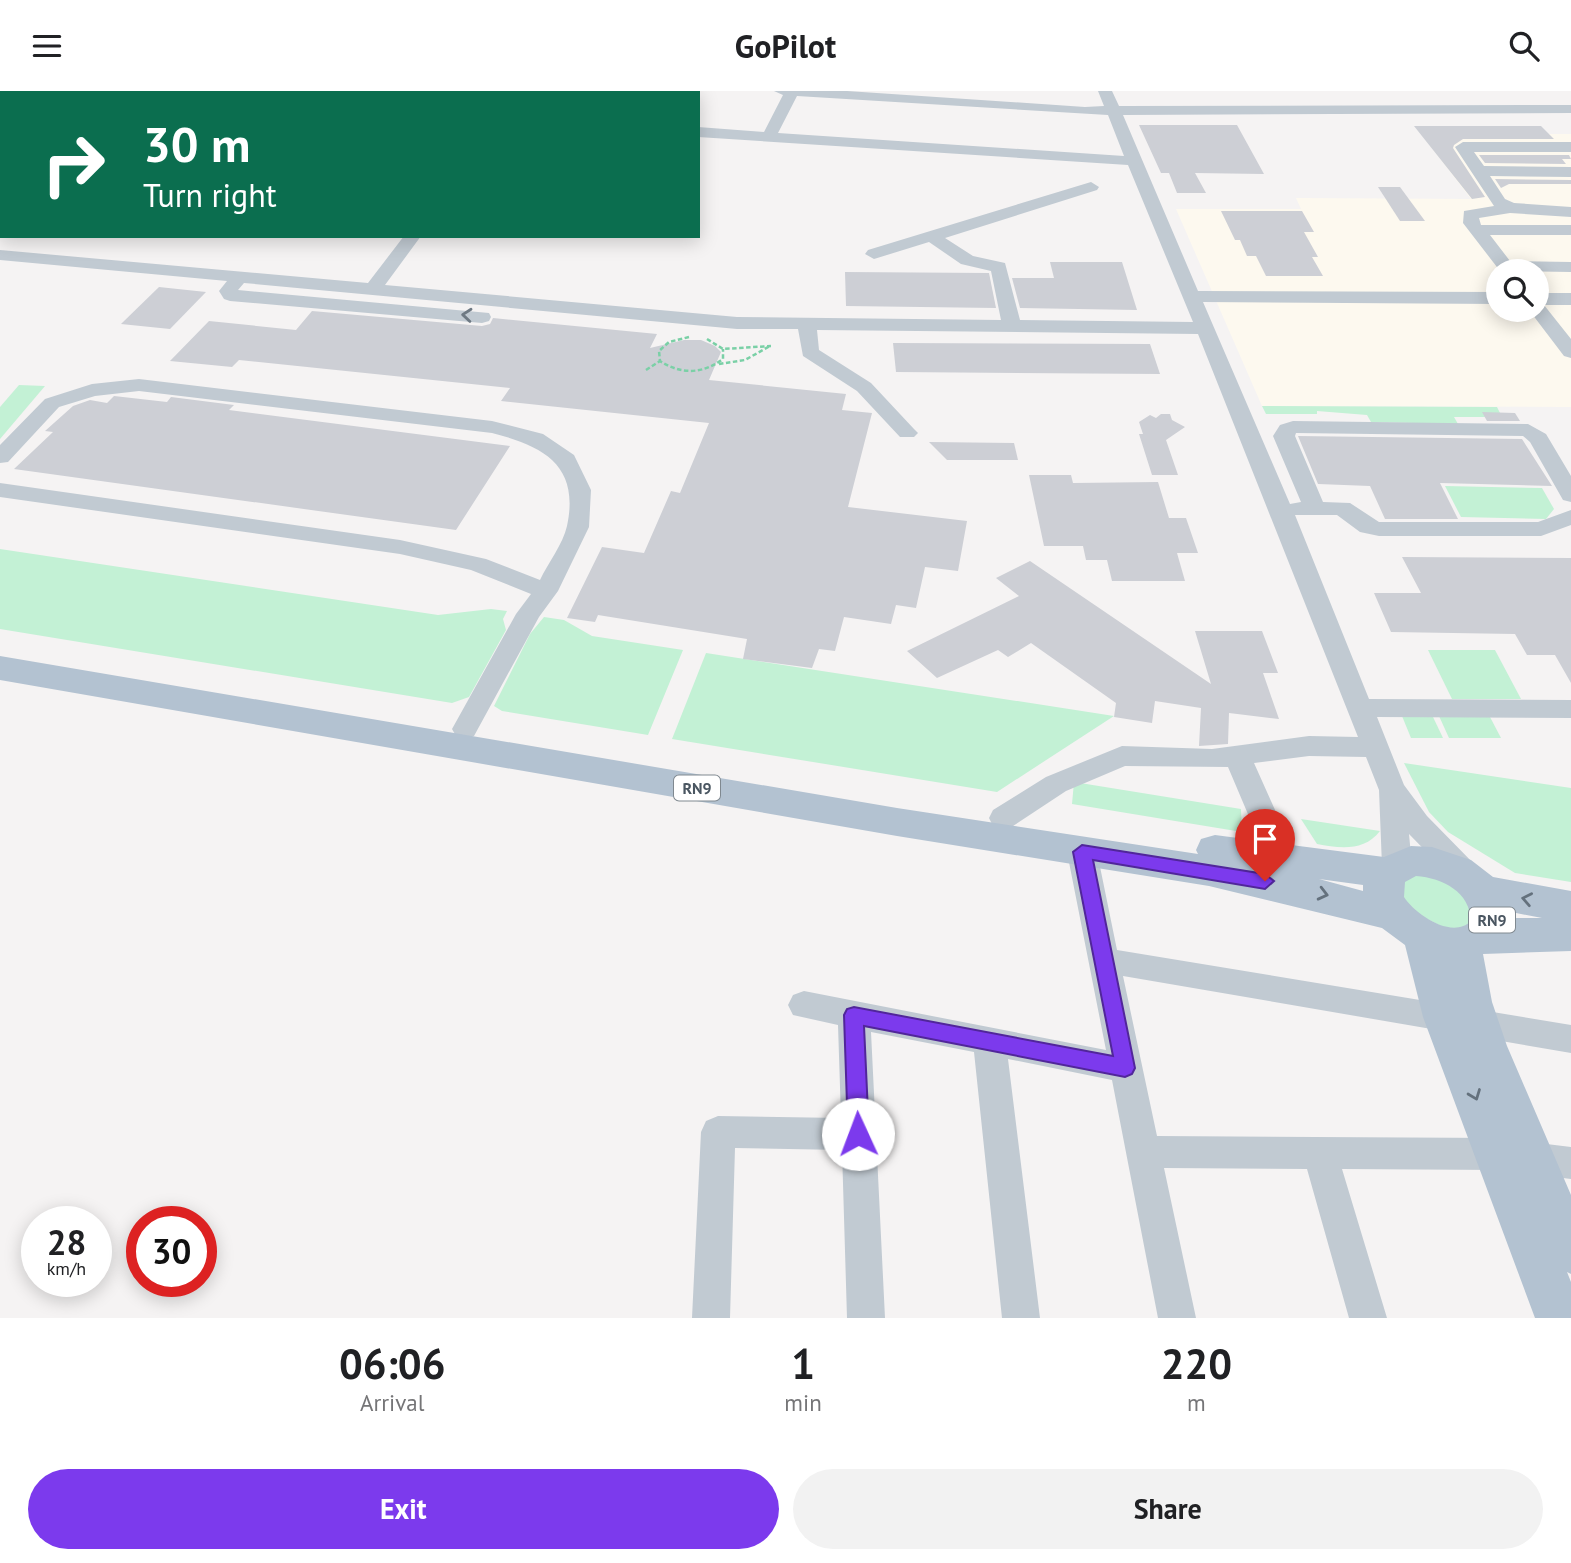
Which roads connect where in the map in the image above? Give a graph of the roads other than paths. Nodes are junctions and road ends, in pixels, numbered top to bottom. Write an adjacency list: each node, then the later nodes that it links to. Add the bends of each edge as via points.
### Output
1 (781, 91): 2 (street)
2 (792, 92): 5 (street, via 1085,111); 9 (street)
3 (1571, 93): 7 (street, via 1560,96)
4 (1515, 96): 6 (street)
5 (1109, 101): 6 (street); 11 (street)
6 (1544, 109): 7 (street)
7 (1571, 109)
8 (700, 131): 9 (street)
9 (769, 136): 11 (street)
10 (1571, 147): 12 (street, via 1463,147)
11 (1136, 161): 30 (street)
12 (1479, 171): 13 (street); 15 (street, via 1499,202)
13 (1571, 172)
14 (1091, 187): 19 (street)
15 (1510, 208): 16 (street); 17 (street, via 1470,215)
16 (1571, 212)
17 (1477, 230): 18 (street); 21 (street)
18 (1571, 230)
19 (933, 237): 23 (street); 38 (street, via 967,260 999,267)
20 (412, 238): 29 (street)
21 (1491, 248): 22 (street); 25 (street)
22 (1558, 248)
23 (874, 254)
24 (0, 255): 28 (street)
25 (1499, 259)
26 (1571, 267): 27 (street)
27 (1549, 268)
28 (239, 278): 29 (street); 40 (street, one-way to 28, via 760,340 230,295 228,291)
29 (374, 288): 40 (street, via 692,320)
30 (1192, 296): 31 (street); 39 (street)
31 (1486, 298)
32 (1549, 299): 33 (street)
33 (1571, 299)
34 (1549, 316): 36 (street)
35 (1549, 322): 41 (street)
36 (1571, 322)
37 (807, 326): 38 (street); 40 (street); 42 (street, via 810,352 864,387)
38 (1012, 326): 39 (street)
39 (1203, 328): 47 (street)
40 (775, 336)
41 (1569, 346)
42 (907, 433)
43 (0, 457): 49 (street, via 52,403 92,390 139,385 492,427 536,438 566,460 580,490 578,527)
44 (0, 490): 49 (street, via 400,547 478,564)
45 (1571, 495): 46 (street, via 1539,438 1528,429 1293,427 1284,436)
46 (1315, 507): 47 (street); 48 (street, via 1342,508 1378,529 1541,529)
47 (1282, 511): 52 (street)
48 (1571, 517)
49 (546, 591): 54 (street, via 528,614)
50 (0, 650): 54 (main road, RN9)
51 (0, 668): 59 (main road, RN9)
52 (1360, 708): 53 (street); 55 (street)
53 (1571, 709)
54 (465, 729): 58 (main road, RN9)
55 (1376, 747): 56 (street, via 1309,747); 57 (street)
56 (1238, 757): 58 (street, via 1122,756 1056,784); 60 (street)
57 (1392, 789): 61 (street); 62 (street, via 1417,824)
58 (1003, 818): 60 (main road, RN9)
59 (1082, 852): 64 (main road, RN9, one-way to 64, via 1325,894); 66 (street)
60 (1282, 859): 61 (main road, RN9)
61 (1393, 869): 62 (main road, RN9, via 1428,861 1462,873); 64 (main road, via 1382,885 1383,892)
62 (1480, 887): 63 (main road, RN9, one-way to 62); 64 (main road, RN9, via 1493,915 1491,926)
63 (1571, 908)
64 (1440, 933): 65 (main road, RN9); 69 (main road)
65 (1571, 934)
66 (1103, 960): 69 (street); 72 (street)
67 (804, 1005): 68 (street)
68 (854, 1015): 71 (street); 73 (street)
69 (1461, 1019): 70 (street); 76 (main road)
70 (1571, 1039)
71 (989, 1041): 72 (street); 80 (street)
72 (1125, 1068): 74 (street)
73 (858, 1134): 78 (street, via 718,1132); 79 (street)
74 (1143, 1152): 75 (street); 81 (street)
75 (1320, 1153): 76 (street); 82 (street)
76 (1533, 1158): 77 (main road); 83 (main road)
77 (1571, 1250)
78 (711, 1318)
79 (866, 1318)
80 (1021, 1318)
81 (1177, 1318)
82 (1368, 1318)
83 (1560, 1318)

